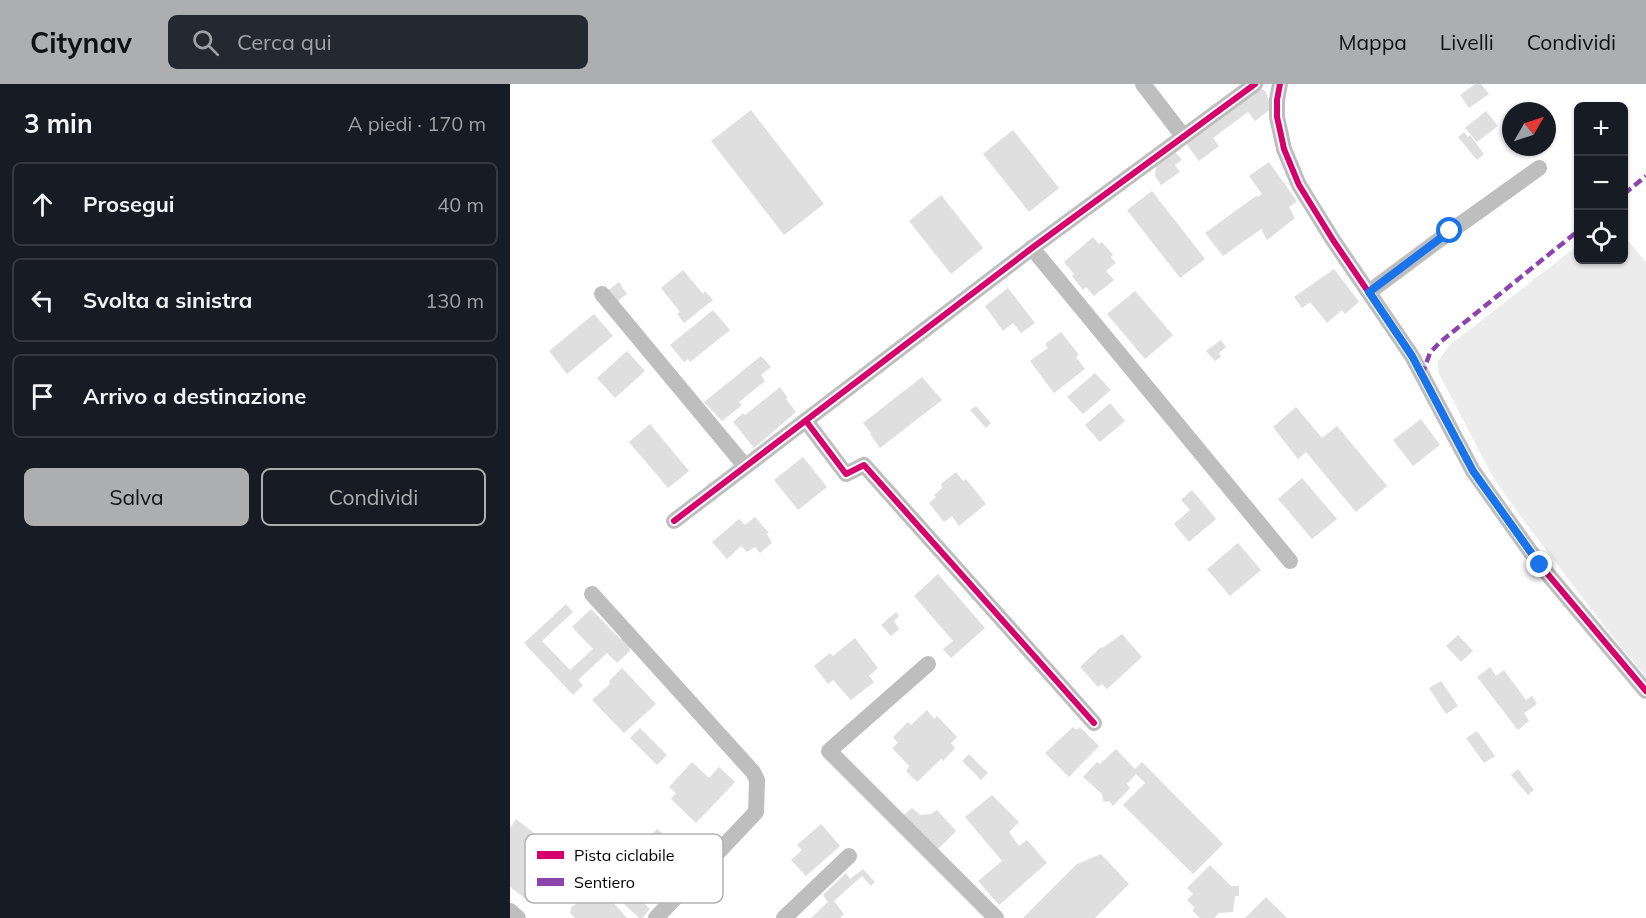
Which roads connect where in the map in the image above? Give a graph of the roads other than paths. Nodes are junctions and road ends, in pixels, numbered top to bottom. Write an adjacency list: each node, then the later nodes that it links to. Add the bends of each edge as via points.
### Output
1 (1143, 84): 4 (street)
2 (1255, 84): 4 (street)
3 (1280, 84): 7 (street, via 1277,117 1293,174)
4 (1184, 136): 6 (street)
5 (1539, 168): 7 (street)
6 (1032, 248): 9 (street); 12 (street)
7 (1369, 292): 15 (street, via 1412,356 1473,471 1540,565)
8 (602, 294): 10 (street)
9 (806, 421): 10 (street); 16 (street, via 846,474 864,465)
10 (745, 466): 11 (street)
11 (674, 521)
12 (1290, 561)
13 (592, 594): 17 (street, via 753,772 757,780 756,812)
14 (928, 664): 24 (street, via 829,751)
15 (1646, 691)
16 (1094, 723)
17 (723, 847)
18 (849, 856): 23 (street)
19 (670, 903): 22 (street)
20 (510, 911): 21 (street)
21 (518, 918)
22 (656, 918)
23 (784, 918)
24 (996, 918)

